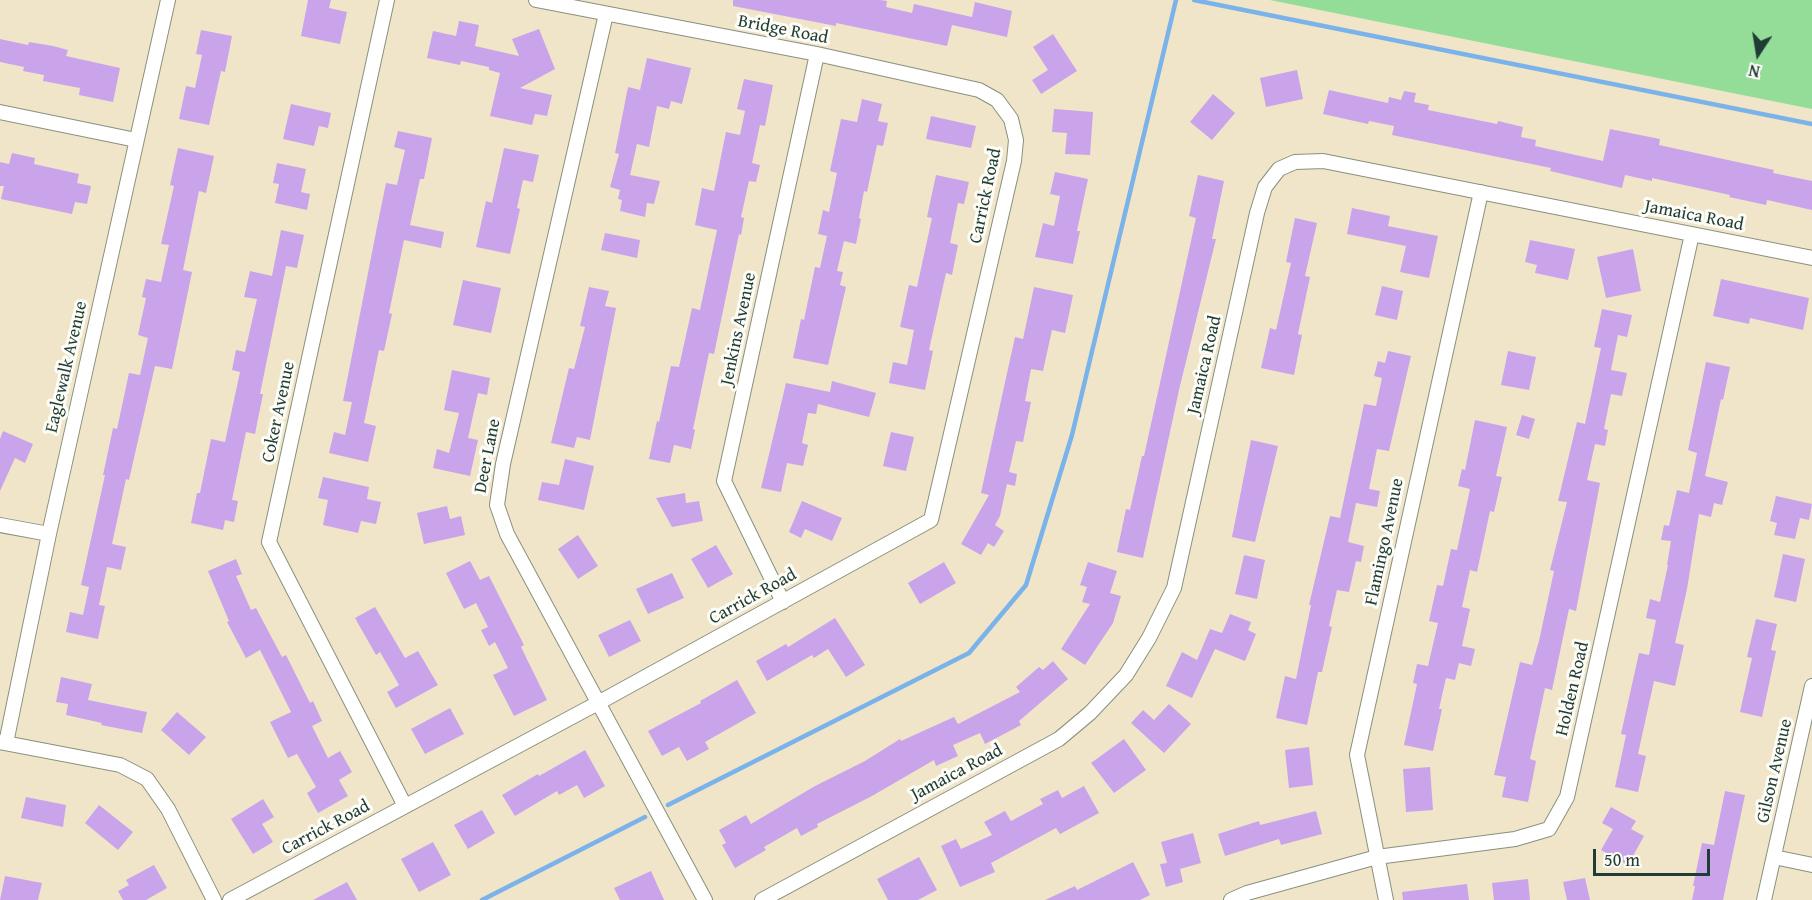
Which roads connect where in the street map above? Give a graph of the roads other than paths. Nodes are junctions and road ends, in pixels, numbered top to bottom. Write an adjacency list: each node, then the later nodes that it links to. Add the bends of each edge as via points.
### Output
1 (168, 0): 8 (street, Eaglewalk Avenue)
2 (387, 0): 18 (street, Coker Avenue, via 269,542)
3 (536, 0): 4 (street, Bridge Road)
4 (606, 14): 5 (street, Bridge Road); 16 (street, Deer Lane, via 503,464 497,505 507,534)
5 (817, 54): 7 (street, Bridge Road, via 979,90 997,100); 14 (street, Jenkins Avenue, via 724,481)
6 (0, 112): 8 (street)
7 (1011, 118): 14 (street, Carrick Road, via 1016,140 1014,161 931,520)
8 (136, 140): 13 (street, Eaglewalk Avenue)
9 (1481, 192): 10 (street, Jamaica Road); 19 (street, Flamingo Avenue, via 1357,755); 25 (street, Jamaica Road, via 1323,161 1295,162 1279,169 1265,187 1257,213 1174,588 1126,675 1059,739)
10 (1692, 234): 11 (street, Jamaica Road); 19 (street, Holden Road, via 1567,797 1549,829 1515,839)
11 (1812, 258)
12 (0, 525): 13 (street)
13 (49, 534): 17 (street, Eaglewalk Avenue)
14 (783, 602): 16 (street, Carrick Road)
15 (1812, 686): 20 (street, Gilson Avenue)
16 (598, 703): 18 (street, Carrick Road); 24 (street, Deer Lane)
17 (3, 742): 22 (street, via 120,765 147,778 168,809)
18 (405, 806): 23 (street, Carrick Road)
19 (1377, 857): 26 (street, Holden Road); 27 (street, Flamingo Avenue)
20 (1774, 857): 21 (street); 28 (street, Gilson Avenue)
21 (1812, 864)
22 (214, 900)
23 (230, 900)
24 (705, 900)
25 (762, 900)
26 (1231, 900)
27 (1386, 900)
28 (1764, 900)

